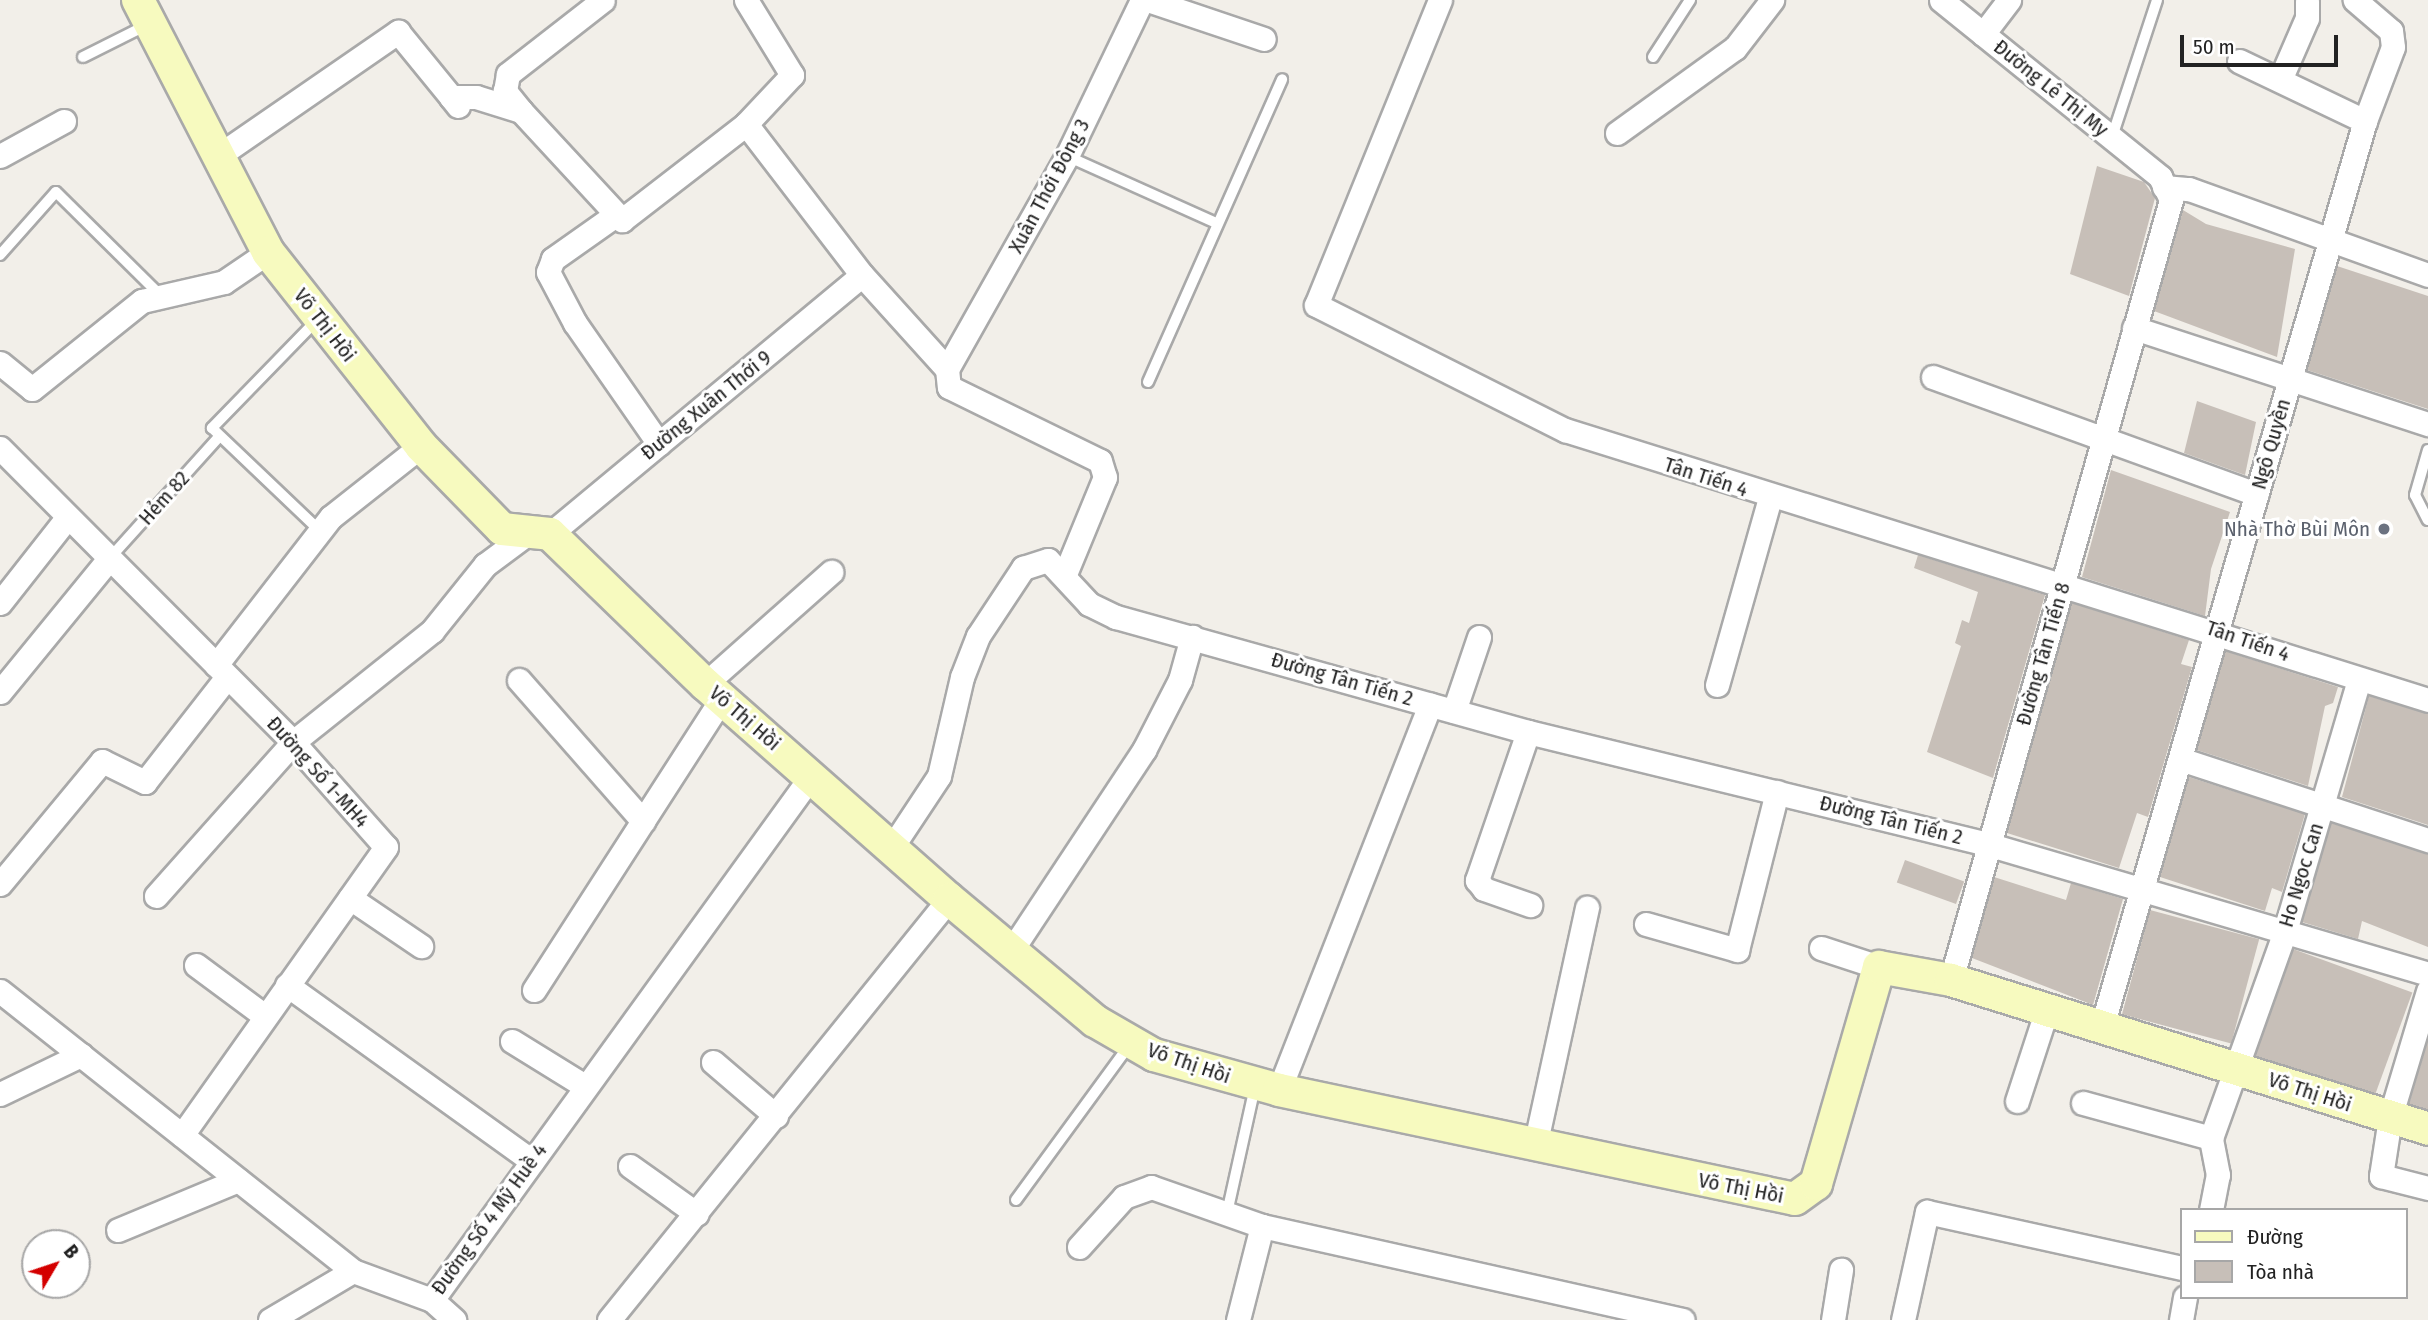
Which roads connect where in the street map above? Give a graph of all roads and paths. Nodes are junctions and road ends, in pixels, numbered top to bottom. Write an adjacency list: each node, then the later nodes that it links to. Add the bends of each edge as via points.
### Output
1 (603, 0): 21 (street, via 508,74 505,91)
2 (746, 0): 24 (street, via 792,75)
3 (1142, 0): 29 (street, Xuân Thới Đông 3)
4 (1148, 0): 15 (street)
5 (1440, 0): 54 (street, Tân Tiến 4, via 1316,305 1564,430)
6 (1690, 0): 17 (lane)
7 (1772, 0): 25 (street, via 1735,48)
8 (1941, 0): 14 (street, Đường Lê Thị My)
9 (2009, 0): 14 (street)
10 (2157, 0): 26 (lane)
11 (2307, 0): 20 (street, via 2307,18)
12 (2355, 0): 23 (street, Ngô Quyền, via 2385,23 2394,39)
13 (144, 12): 16 (lane); 28 (street, Võ Thị Hồi)
14 (1983, 34): 26 (street, Đường Lê Thị My)
15 (1264, 39)
16 (83, 57)
17 (1653, 57)
18 (2239, 61): 20 (street)
19 (1282, 79): 32 (lane)
20 (2280, 80): 23 (street)
21 (521, 111): 28 (street, via 476,97 455,102 398,32); 31 (street)
22 (64, 121): 27 (street)
23 (2365, 121): 33 (street, Ngô Quyền)
24 (746, 124): 31 (street, via 625,219); 36 (street)
25 (1617, 133)
26 (2112, 138): 30 (street, Đường Lê Thị My)
27 (0, 156)
28 (218, 156): 34 (street, Võ Thị Hồi)
29 (1067, 156): 32 (lane); 42 (street, Xuân Thới Đông 3)
30 (2162, 182): 33 (street); 40 (street, Đường Tân Tiến 8, via 2171,200)
31 (614, 216): 49 (street, via 553,259 548,272 575,323)
32 (1214, 222): 45 (lane)
33 (2330, 242): 37 (street); 44 (street, Ngô Quyền)
34 (268, 252): 38 (street, via 224,282); 39 (street, Võ Thị Hồi)
35 (0, 256): 38 (lane, via 56,192)
36 (862, 275): 42 (street); 49 (street, Đường Xuân Thới 9)
37 (2428, 275)
38 (158, 293): 41 (street, via 32,389)
39 (319, 318): 47 (lane, via 217,421 212,428); 50 (street, Võ Thị Hồi)
40 (2134, 328): 44 (street); 48 (street, Đường Tân Tiến 8)
41 (0, 363)
42 (947, 369): 61 (street, via 949,387 1100,461 1105,477)
43 (1933, 376): 48 (street)
44 (2289, 380): 46 (street); 53 (street, Ngô Quyền)
45 (1148, 382)
46 (2428, 424)
47 (219, 438): 57 (lane); 59 (lane, Hẻm 82)
48 (2101, 441): 53 (street); 62 (street, Đường Tân Tiến 8)
49 (659, 444): 58 (street, Đường Xuân Thới 9)
50 (421, 446): 57 (street); 58 (street, Võ Thị Hồi, via 502,529)
51 (0, 448): 55 (street, Đường Số 1-MH4)
52 (2428, 450): 56 (lane, via 2415,495)
53 (2258, 494): 64 (street, Ngô Quyền)
54 (1770, 498): 62 (street, Tân Tiến 4); 70 (street)
55 (67, 518): 59 (street, Đường Số 1-MH4); 63 (street)
56 (2428, 520)
57 (319, 530): 67 (street)
58 (537, 535): 71 (street, Võ Thị Hồi); 77 (street, Đường Xuân Thới 9, via 485,565 432,631)
59 (109, 559): 67 (street, Đường Số 1-MH4); 72 (street)
60 (831, 572): 71 (street)
61 (1065, 574): 65 (street, Đường Tân Tiến 2, via 1089,604); 85 (street, Đường Tân Tiến 2, via 1048,560 1035,559 978,636 939,776)
62 (2064, 582): 64 (street, Tân Tiến 4); 84 (street, Đường Tân Tiến 8)
63 (0, 603)
64 (2217, 631): 69 (street, Tân Tiến 4); 78 (street, Ngô Quyền)
65 (1192, 637): 74 (street, Đường Tân Tiến 2); 97 (street, via 1180,680 1144,750)
66 (1479, 637): 75 (street)
67 (221, 671): 77 (street, Đường Số 1-MH4); 86 (street, via 145,782 102,761)
68 (519, 680): 82 (street)
69 (2359, 680): 73 (street, Tân Tiến 4); 81 (street, Ho Ngoc Can)
70 (1717, 685)
71 (714, 691): 79 (street, Võ Thị Hồi); 82 (street)
72 (0, 692)
73 (2428, 700)
74 (1430, 704): 75 (street, Đường Tân Tiến 2); 115 (street)
75 (1454, 711): 76 (street, Đường Tân Tiến 2)
76 (1528, 732): 80 (street, Đường Tân Tiến 2); 91 (street, via 1476,880 1484,889)
77 (293, 742): 88 (street, Đường Xuân Thới 9); 89 (street, Đường Số 1-MH4, via 386,847)
78 (2179, 759): 81 (street); 87 (street, Ngô Quyền)
79 (812, 775): 85 (street, Võ Thị Hồi); 114 (street, Đường Số 4 Mỹ Huề 4)
80 (1777, 792): 84 (street, Đường Tân Tiến 2); 93 (street, via 1737,950)
81 (2322, 807): 83 (street); 94 (street, Ho Ngoc Can)
82 (642, 821): 103 (street)
83 (2428, 840)
84 (1987, 844): 87 (street, Đường Tân Tiến 2); 101 (street, Đường Tân Tiến 8)
85 (892, 847): 90 (street, Võ Thị Hồi)
86 (0, 884)
87 (2141, 890): 94 (street, Đường Tân Tiến 2); 108 (street, Ngô Quyền)
88 (156, 896)
89 (350, 898): 95 (street); 102 (street, Đường Số 1-MH4)
90 (948, 899): 97 (street, Võ Thị Hồi); 119 (street)
91 (1530, 905)
92 (1587, 908): 124 (street)
93 (1646, 924)
94 (2285, 931): 100 (street, Đường Tân Tiến 2); 113 (street, Ho Ngoc Can)
95 (421, 946)
96 (1821, 948): 99 (street)
97 (1011, 951): 110 (street, Võ Thị Hồi, via 1095,1021)
98 (196, 965): 107 (street)
99 (1879, 967): 101 (street, Võ Thị Hồi); 124 (street, Võ Thị Hồi, via 1816,1184 1795,1199)
100 (2428, 974)
101 (1951, 980): 106 (street, Võ Thị Hồi)
102 (287, 985): 107 (street, Đường Số 1-MH4); 125 (street)
103 (534, 990)
104 (0, 991): 111 (street, Đường Số 4 Mỹ Huề 4)
105 (2428, 991): 120 (street)
106 (2047, 1009): 108 (street, Võ Thị Hồi); 117 (street)
107 (265, 1016): 122 (street, Đường Số 1-MH4)
108 (2102, 1026): 113 (street, Võ Thị Hồi)
109 (512, 1041): 114 (street)
110 (1131, 1042): 115 (street, Võ Thị Hồi, via 1154,1055); 129 (lane)
111 (81, 1055): 116 (street); 122 (street, Đường Số 4 Mỹ Huề 4)
112 (713, 1062): 119 (street)
113 (2231, 1067): 120 (street, Võ Thị Hồi); 123 (street, Ho Ngoc Can)
114 (585, 1086): 125 (street, Đường Số 4 Mỹ Huề 4)
115 (1267, 1087): 124 (street, Võ Thị Hồi); 131 (lane)
116 (0, 1094)
117 (2017, 1101)
118 (2083, 1103): 123 (street)
119 (776, 1116): 132 (street)
120 (2390, 1118): 121 (street, Võ Thị Hồi); 128 (street, via 2381,1176)
121 (2428, 1129)
122 (182, 1135): 127 (street, Đường Số 4 Mỹ Huề 4)
123 (2211, 1138): 130 (street, Ho Ngoc Can)
124 (1535, 1146)
125 (532, 1161): 140 (street, Đường Số 4 Mỹ Huề 4)
126 (631, 1166): 132 (street)
127 (238, 1180): 134 (street); 138 (street, Đường Số 4 Mỹ Huề 4)
128 (2428, 1188)
129 (1016, 1200)
130 (2213, 1203)
131 (1227, 1213): 133 (street); 135 (street, via 1164,1190 1136,1190)
132 (697, 1214): 145 (street)
133 (1262, 1226): 141 (street); 142 (street)
134 (118, 1230)
135 (1079, 1247)
136 (2180, 1268): 148 (street, via 1927,1212)
137 (1841, 1270): 147 (street)
138 (353, 1271): 140 (street, Đường Số 4 Mỹ Huề 4); 143 (street)
139 (2185, 1299): 149 (street)
140 (432, 1300): 144 (street)
141 (1655, 1317): 146 (street)
142 (1244, 1319)
143 (270, 1320)
144 (454, 1320)
145 (608, 1320)
146 (1683, 1320)
147 (1833, 1320)
148 (1903, 1320)
149 (2180, 1320)

